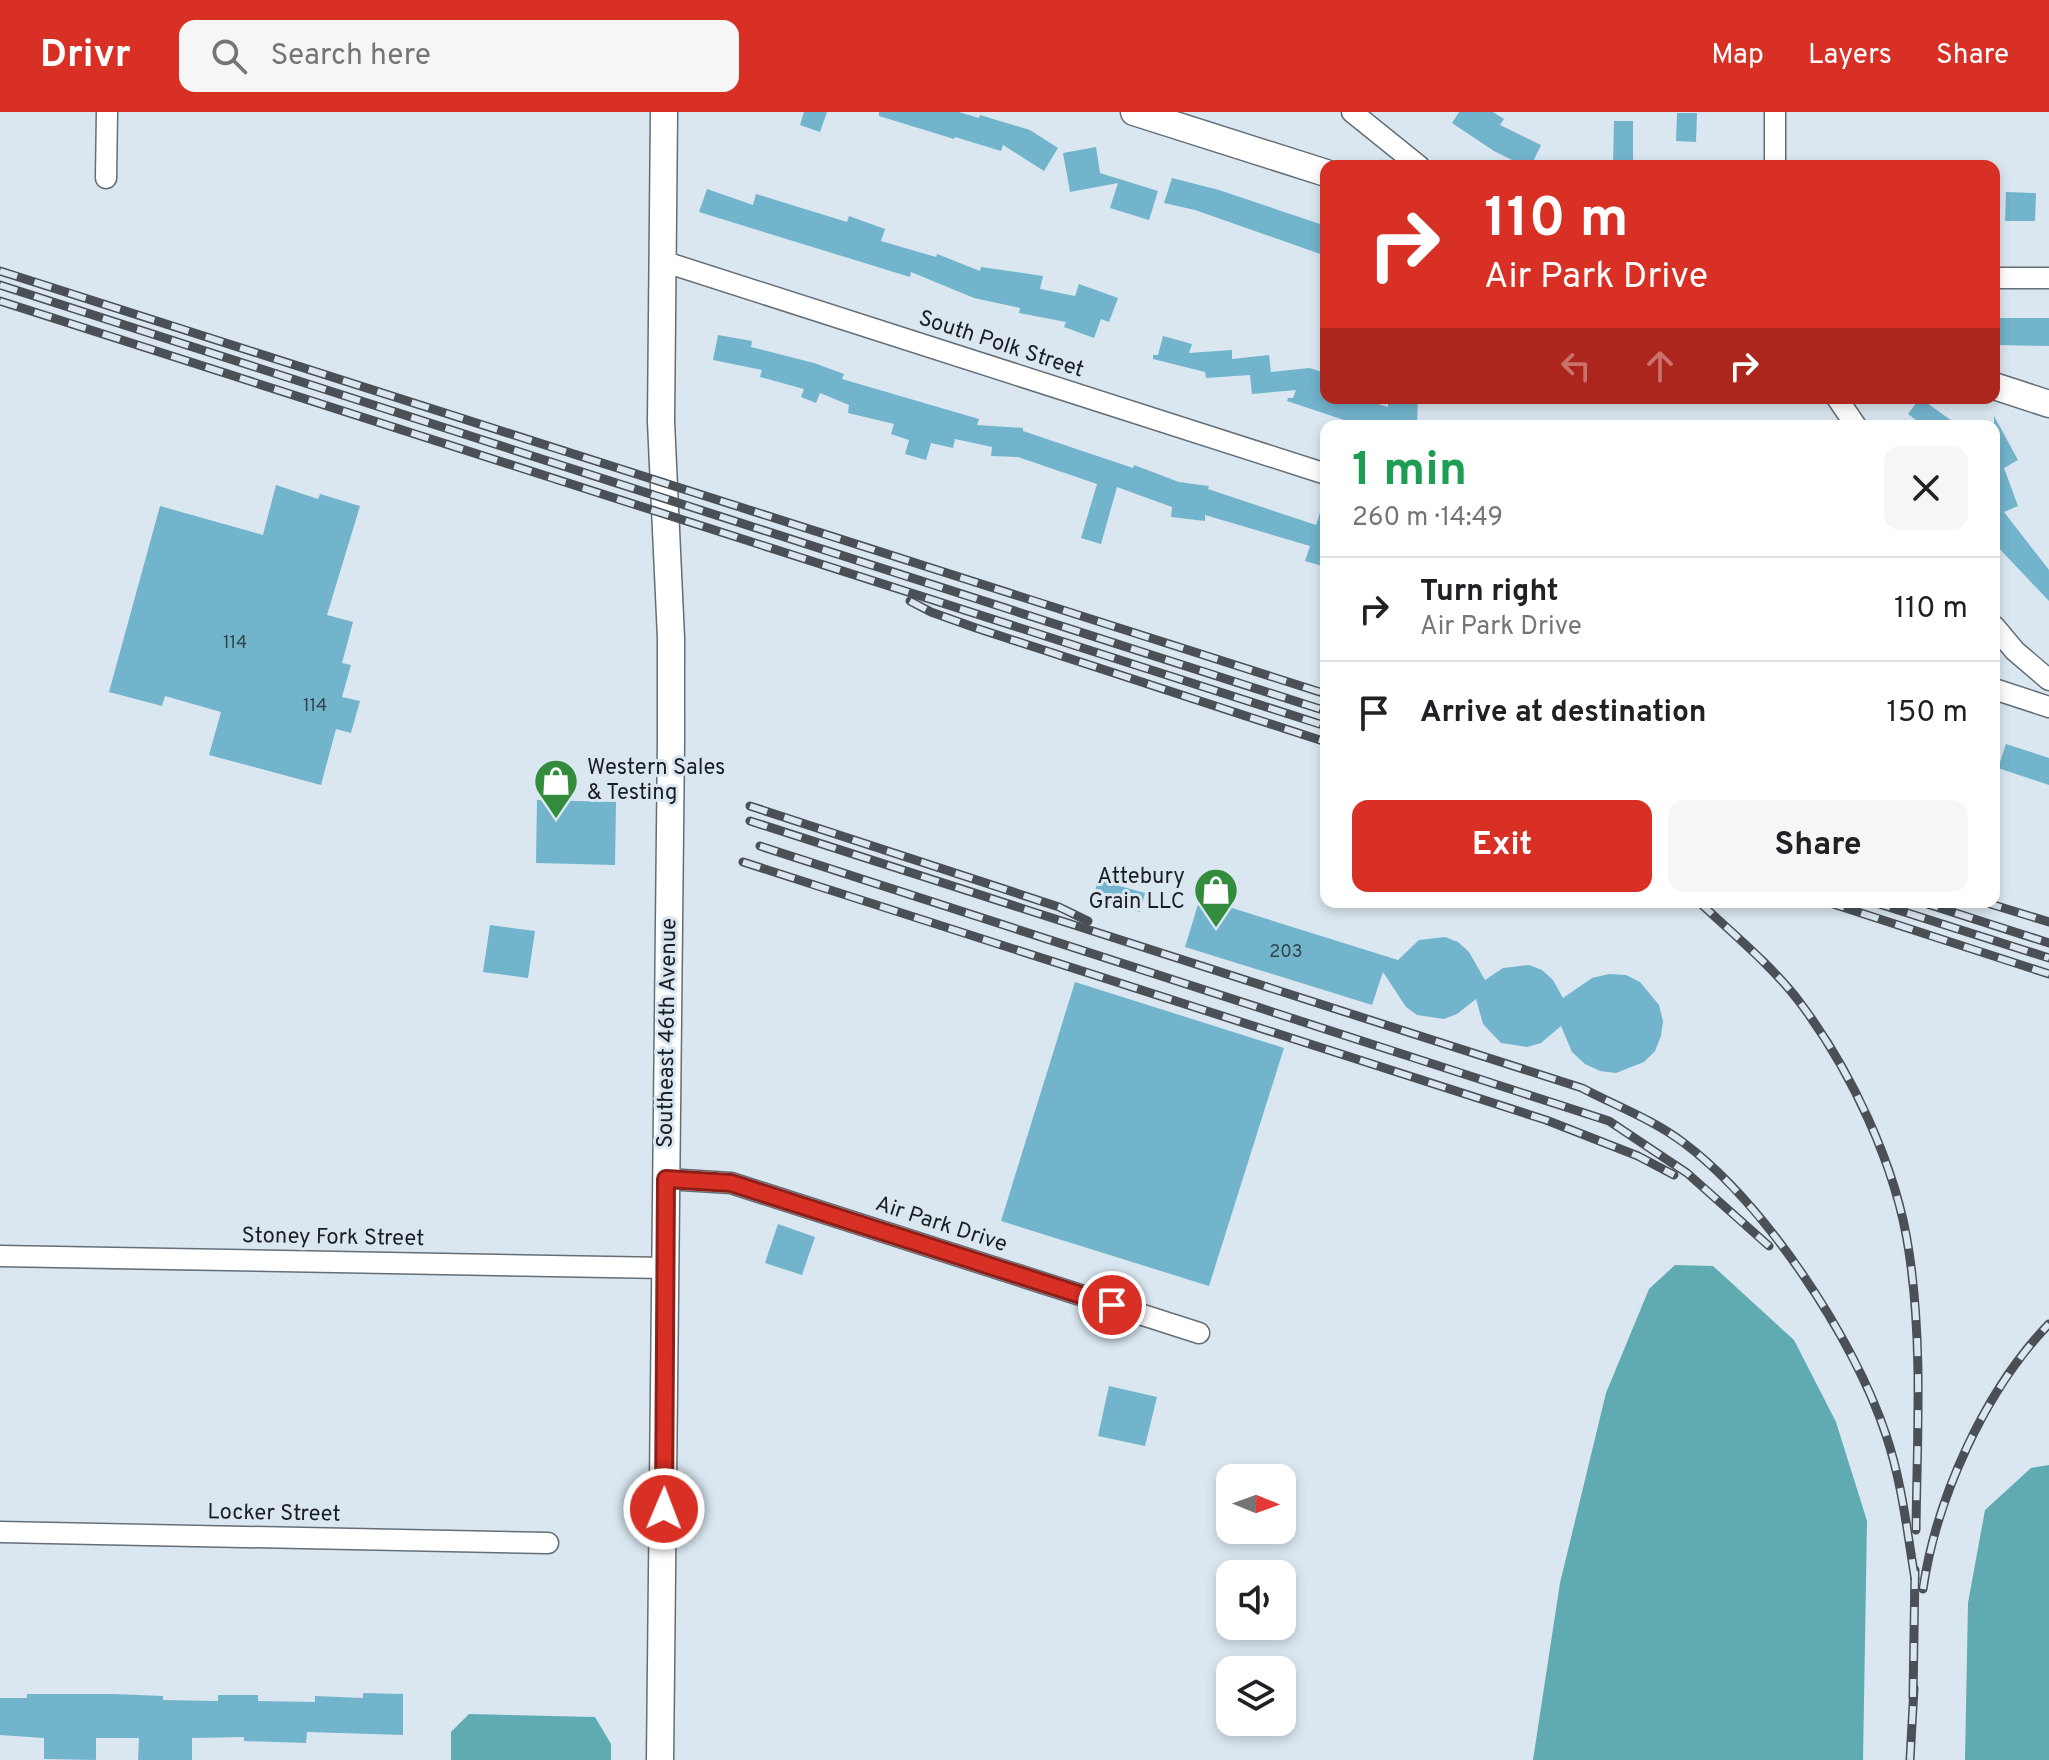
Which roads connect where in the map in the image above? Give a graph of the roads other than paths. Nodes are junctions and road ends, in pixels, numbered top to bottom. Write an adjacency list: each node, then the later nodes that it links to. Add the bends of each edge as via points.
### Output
1 (107, 112): 9 (street)
2 (664, 112): 10 (main road, Southeast 46th Avenue)
3 (1134, 112): 8 (main road)
4 (1352, 112): 6 (street)
5 (1775, 112): 7 (street)
6 (1412, 160)
7 (1775, 160)
8 (1320, 171)
9 (106, 178)
10 (662, 261): 15 (street, South Polk Street); 20 (main road, Southeast 46th Avenue, via 671,638)
11 (2000, 278): 12 (street)
12 (2049, 278)
13 (2000, 388): 14 (main road)
14 (2049, 404)
15 (1320, 472)
16 (2000, 633): 17 (street)
17 (2049, 680)
18 (2000, 691): 19 (street)
19 (2049, 707)
20 (666, 1179): 22 (main road, Southeast 46th Avenue); 23 (street, Air Park Drive, via 731,1183)
21 (0, 1256): 22 (street, Stoney Fork Street)
22 (665, 1268): 26 (main road, Southeast 46th Avenue)
23 (1199, 1333)
24 (0, 1532): 25 (street, Locker Street)
25 (548, 1543)
26 (660, 1760)

